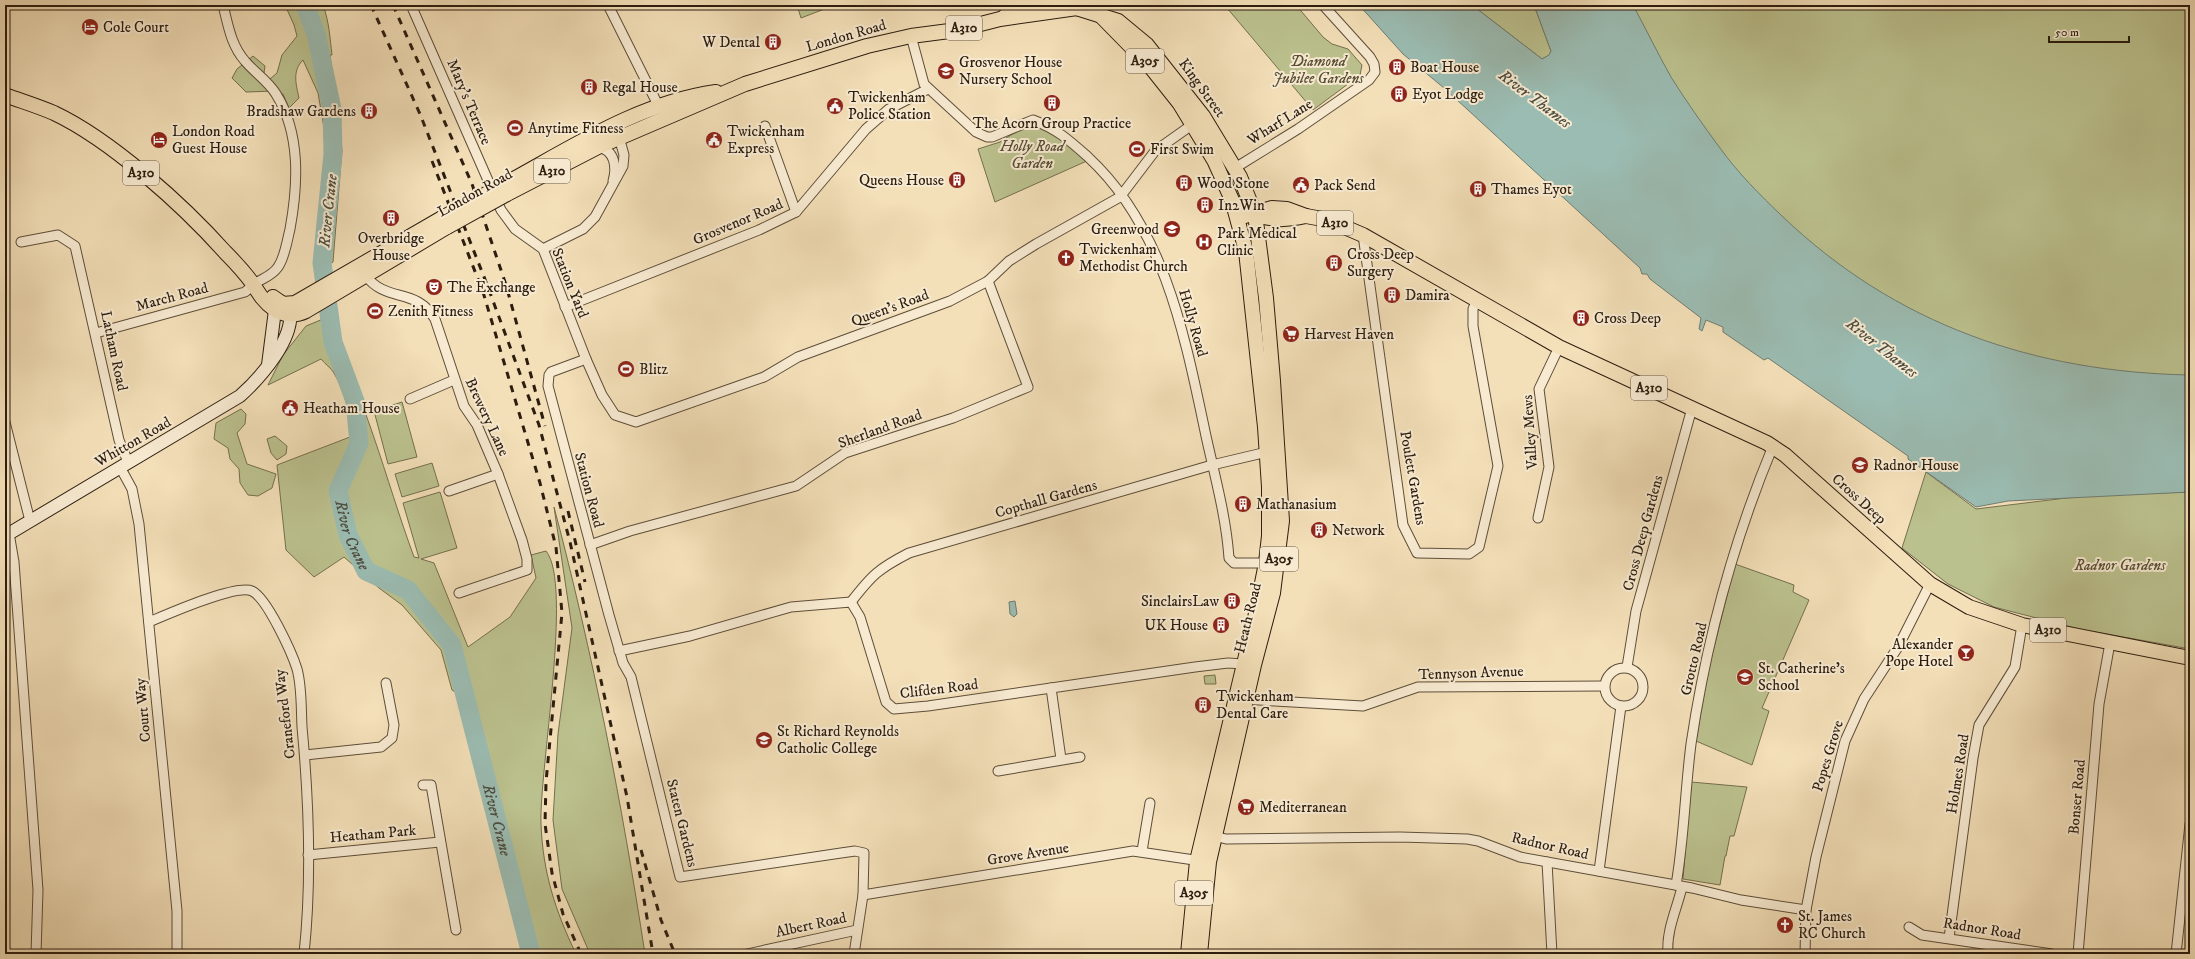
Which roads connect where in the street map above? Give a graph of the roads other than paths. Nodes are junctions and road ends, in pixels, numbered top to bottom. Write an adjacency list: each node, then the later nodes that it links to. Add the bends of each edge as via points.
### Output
1 (223, 5): 30 (street, March Road, via 230,36 236,48 276,93 294,142 295,199 282,258 274,272)
2 (411, 5): 21 (street, Mary's Terrace)
3 (608, 5): 12 (street)
4 (1024, 5): 8 (main road, London Road / A310)
5 (1323, 5): 17 (street, Wharf Lane, via 1370,57 1375,69 1369,80)
6 (1072, 6): 7 (main road, London Road / A310); 8 (main road, London Road / A310)
7 (1101, 10): 13 (main road, King Street / A305, via 1147,45)
8 (1000, 19): 9 (main road, London Road / A310, via 957,30)
9 (911, 36): 10 (street, Holly Road, via 924,84); 12 (main road, London Road / A310, via 848,51 728,90 693,96)
10 (928, 89): 20 (street, Holly Road, via 976,132 987,137 996,136 1033,120 1052,127 1102,170); 22 (street, Grosvenor Road, via 889,109 866,129)
11 (5, 95): 30 (main road, A310, via 53,112 96,139 194,220)
12 (660, 112): 15 (main road, London Road / A310)
13 (1198, 120): 17 (main road, King Street / A305); 20 (street, Queen's Road, via 1155,151); 24 (main road, King Street / A305)
14 (765, 126): 22 (street)
15 (616, 131): 16 (main road, London Road / A310); 18 (street, via 624,155 624,166); 19 (main road, London Road / A310)
16 (598, 147): 18 (street, via 608,150 614,162); 19 (main road, London Road / A310)
17 (1235, 168): 23 (main road, King Street / A305)
18 (611, 186): 27 (street, via 590,223)
19 (505, 190): 28 (main road, London Road / A310, bridge)
20 (1123, 195): 29 (street, Queen's Road, via 1009,261); 44 (street, Holly Road, via 1151,242 1172,297 1187,350)
21 (500, 210): 27 (street, Station Yard, via 515,229)
22 (796, 212): 32 (street, Grosvenor Road, via 754,232)
23 (1255, 214): 24 (main road, Cross Deep / A310); 25 (main road, Cross Deep / A310, via 1284,220 1306,216 1328,220); 42 (main road, Heath Road / A305, via 1266,298)
24 (1238, 218): 42 (main road, Heath Road / A305, via 1246,251)
25 (1363, 235): 31 (main road, Cross Deep / A310); 31 (street, Poulett Gardens, via 1404,525 1417,553 1469,554 1479,547 1498,466 1473,326 1473,309)
26 (21, 242): 34 (street, Latham Road, via 58,235 75,246)
27 (543, 249): 32 (street, Station Yard)
28 (356, 275): 33 (main road, London Road / A310, via 319,296 302,312); 37 (street, Brewery Lane, via 391,295 410,297 428,308 435,319)
29 (988, 281): 36 (street, Queen's Road, via 950,302 798,357 764,377 636,422 615,415 602,395); 50 (street, Sherland Road, via 1028,387 952,418 845,453 796,486 630,531)
30 (253, 284): 33 (main road, A310, via 262,288); 34 (street, March Road, via 241,293)
31 (1477, 299): 35 (main road, Cross Deep / A310)
32 (565, 307): 36 (street, Station Yard)
33 (283, 308): 43 (main road, Whitton Road, via 288,328 282,344 253,385 228,405)
34 (96, 333): 43 (street, Latham Road)
35 (1559, 347): 39 (main road, Cross Deep / A310); 47 (street, Valley Mews, via 1539,389 1548,467)
36 (586, 359): 50 (street, Station Road, via 551,372 548,380 560,437)
37 (454, 380): 38 (street); 45 (street, Brewery Lane)
38 (410, 399)
39 (1692, 408): 41 (main road, Cross Deep / A310); 61 (street, Cross Deep Gardens, via 1636,611)
40 (5, 422): 48 (street)
41 (1774, 446): 52 (main road, Cross Deep / A310); 81 (street, Grotto Road, via 1736,546 1701,687 1690,758)
42 (1273, 451): 44 (street, Copthall Gardens); 51 (main road, Heath Road / A305, via 1269,487)
43 (124, 465): 48 (main road, Whitton Road); 55 (street, Court Way, via 139,524)
44 (1212, 465): 51 (street, Holly Road, via 1227,530 1230,562); 54 (street, Copthall Gardens, via 909,553 883,566 870,577)
45 (498, 474): 46 (street); 53 (street, Brewery Lane, via 522,540 527,559 526,570)
46 (449, 491)
47 (1538, 518)
48 (30, 521): 49 (main road, Whitton Road)
49 (7, 535): 88 (street, via 14,562 38,890)
50 (590, 545): 58 (street, Station Road)
51 (1272, 563): 60 (main road, Heath Road / A305); 65 (main road, Heath Road / A305, via 1273,593)
52 (1930, 584): 56 (main road, Cross Deep / A310, via 1969,607); 83 (street, Popes Grove, via 1898,646 1864,699 1845,741 1816,857)
53 (459, 594)
54 (850, 602): 58 (street, via 791,607 690,636); 64 (street, Clifden Road, via 863,626 886,702 894,709)
55 (149, 622): 67 (street, Craneford Way, via 226,593 252,591 262,600 280,629 297,670); 89 (street, Court Way, via 177,911)
56 (2022, 625): 57 (main road, Cross Deep / A310); 87 (street, Holmes Road, via 2015,667 1979,725)
57 (2110, 643): 59 (main road, Cross Deep / A310); 99 (street, Bonser Road, via 2099,704)
58 (619, 650): 82 (street, Staten Gardens, via 631,677 680,878 855,851 864,853)
59 (2190, 658)
60 (1243, 664): 64 (street, Clifden Road, via 1208,665); 65 (main road, Heath Road / A305)
61 (1627, 667): 63 (street, via 1610,673); 66 (street, via 1636,671 1645,687 1636,701)
62 (386, 683): 67 (street, via 394,725 392,738 381,747)
63 (1604, 686): 65 (street, Tennyson Avenue, via 1418,687 1363,706); 66 (street, via 1612,703)
64 (1051, 688): 69 (street)
65 (1240, 699): 74 (main road, Heath Road / A305)
66 (1621, 706): 80 (street)
67 (305, 755): 77 (street, Craneford Way)
68 (1080, 757): 69 (street)
69 (1061, 759): 70 (street)
70 (998, 771)
71 (423, 785): 75 (street, Heatham Park, via 431,785)
72 (1150, 803): 76 (street)
73 (2190, 824): 100 (street)
74 (1209, 835): 78 (main road, Heath Road / A305); 79 (street, Radnor Road, via 1226,839 1467,839 1520,857)
75 (440, 842): 77 (street, Heatham Park); 85 (street, Heatham Park)
76 (1142, 851): 78 (street, Grove Avenue); 82 (street, Grove Avenue)
77 (308, 854): 90 (street, Craneford Way, via 308,912)
78 (1203, 861): 93 (main road, Heath Road / A305); 94 (main road, Heath Road / A305)
79 (1547, 862): 80 (street, Radnor Road); 95 (street)
80 (1599, 871): 81 (street, Radnor Road)
81 (1679, 886): 83 (street, Radnor Road, via 1741,900); 96 (street, Grotto Road, via 1676,911 1669,927)
82 (863, 895): 86 (street)
83 (1806, 910): 97 (street, Popes Grove)
84 (1909, 928): 87 (street, Radnor Road, via 1922,935)
85 (456, 930)
86 (858, 930): 91 (street, Albert Road); 92 (street)
87 (1949, 938): 98 (street, Radnor Road)
88 (36, 954)
89 (177, 954)
90 (304, 954)
91 (747, 954)
92 (854, 954)
93 (1188, 954)
94 (1200, 954)
95 (1552, 954)
96 (1668, 954)
97 (1805, 954)
98 (2052, 954)
99 (2078, 954)
100 (2176, 954)

